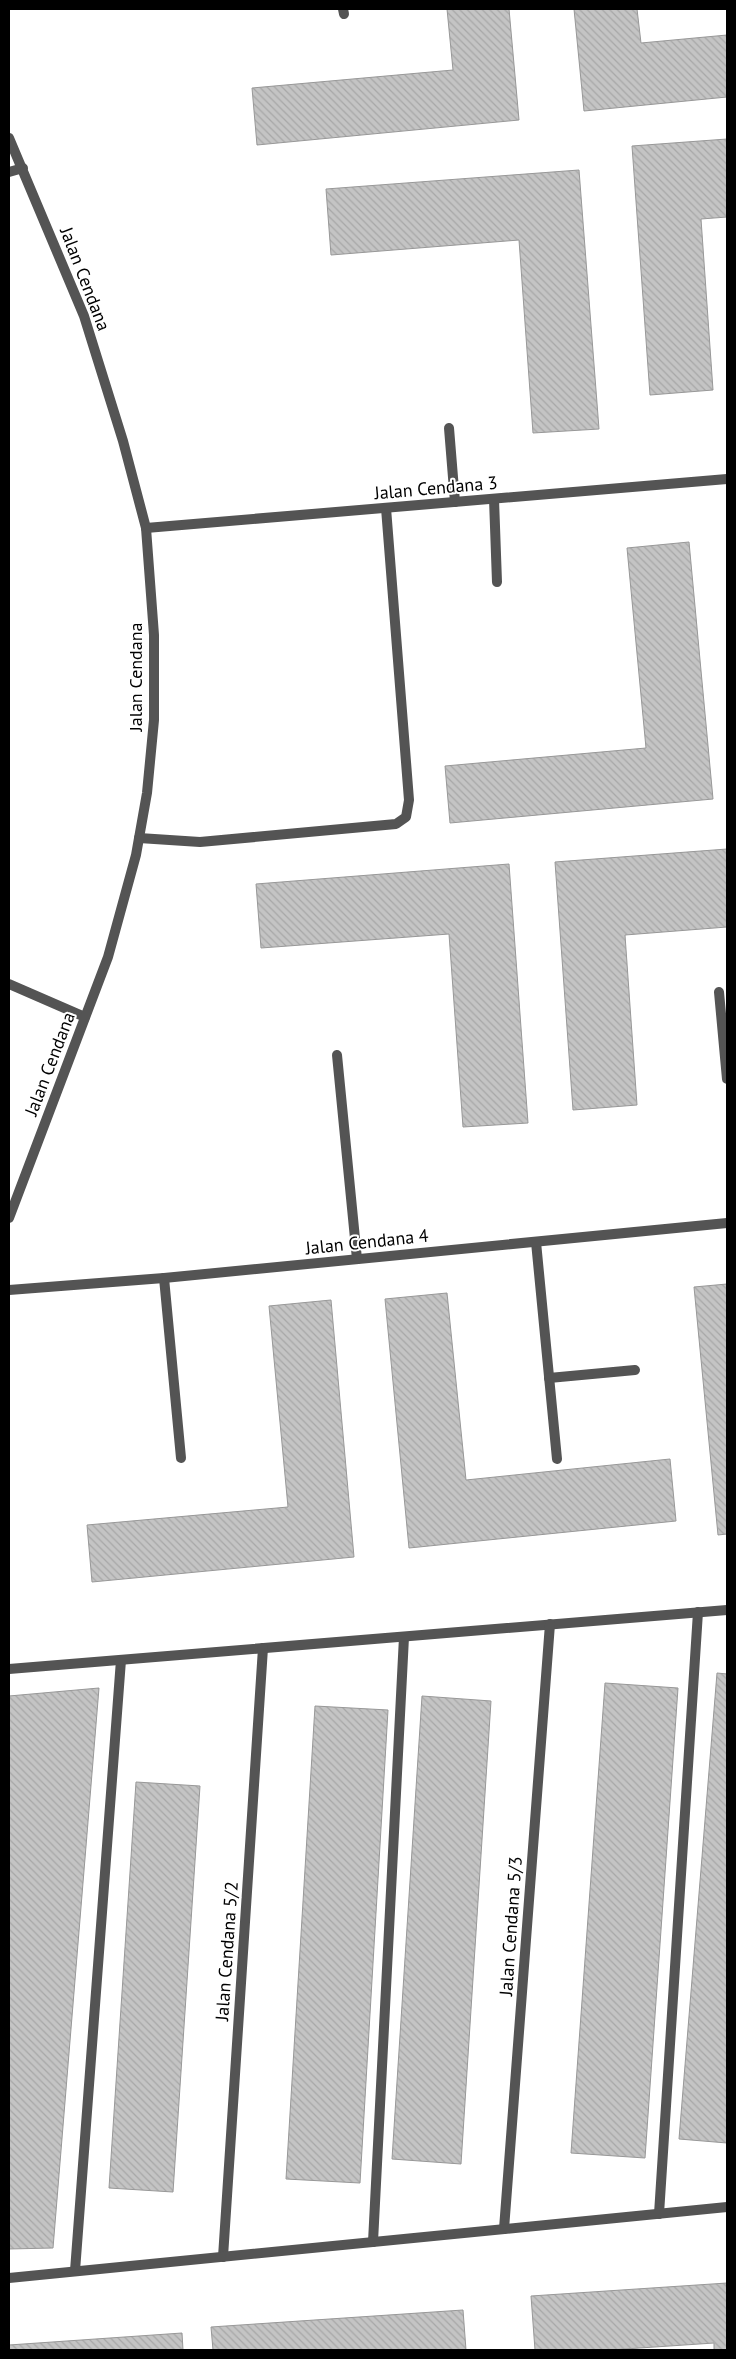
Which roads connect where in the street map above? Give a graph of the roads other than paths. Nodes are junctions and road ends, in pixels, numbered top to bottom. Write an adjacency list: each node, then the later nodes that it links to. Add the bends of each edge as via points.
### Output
1 (9, 138): 2 (street, Jalan Cendana)
2 (22, 168): 3 (street); 9 (street, Jalan Cendana, via 84,316)
3 (9, 172)
4 (449, 428): 7 (street)
5 (727, 479): 6 (street, Jalan Cendana 3)
6 (494, 499): 7 (street, Jalan Cendana 3); 10 (street)
7 (455, 502): 8 (street, Jalan Cendana 3)
8 (386, 508): 9 (street, Jalan Cendana 3); 11 (street, via 409,800 406,817 396,824 200,842)
9 (146, 528): 11 (street, Jalan Cendana, via 154,635 154,720)
10 (497, 582)
11 (139, 838): 14 (street, Jalan Cendana, via 108,957)
12 (9, 984): 14 (street)
13 (719, 992): 16 (street)
14 (85, 1017): 17 (street, Jalan Cendana)
15 (337, 1055): 20 (street)
16 (727, 1079)
17 (9, 1218)
18 (727, 1223): 19 (street, Jalan Cendana 4)
19 (536, 1242): 20 (street, Jalan Cendana 4); 24 (street)
20 (357, 1260): 21 (street, Jalan Cendana 4)
21 (164, 1278): 22 (street, Jalan Cendana 4); 25 (street)
22 (9, 1290)
23 (635, 1370): 24 (street)
24 (549, 1378): 26 (street)
25 (181, 1458)
26 (557, 1460)
27 (727, 1610): 28 (street)
28 (698, 1612): 29 (street); 35 (street)
29 (550, 1624): 30 (street); 36 (street, Jalan Cendana 5/3)
30 (404, 1636): 31 (street); 37 (street)
31 (263, 1648): 32 (street); 38 (street, Jalan Cendana 5/2)
32 (121, 1660): 33 (street); 39 (street)
33 (9, 1669)
34 (727, 2207): 35 (street)
35 (659, 2214): 36 (street)
36 (504, 2229): 37 (street)
37 (373, 2242): 38 (street)
38 (223, 2257): 39 (street)
39 (75, 2271): 40 (street)
40 (9, 2278)

